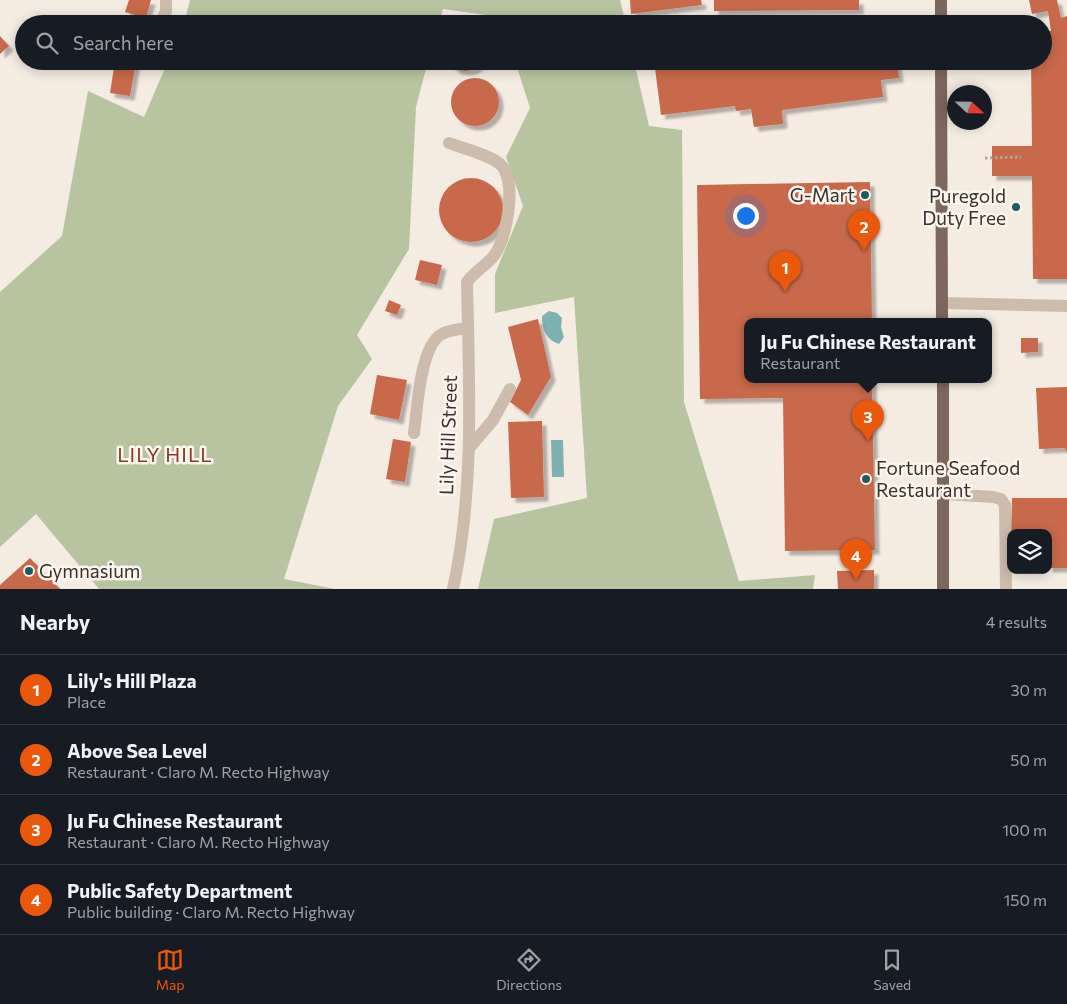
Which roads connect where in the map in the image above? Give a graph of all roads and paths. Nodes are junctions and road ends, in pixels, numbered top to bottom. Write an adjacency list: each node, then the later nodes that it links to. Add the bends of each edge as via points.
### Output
1 (166, 0): 3 (street)
2 (941, 0): 4 (main road)
3 (164, 15)
4 (941, 15)
5 (941, 70): 9 (main road)
6 (449, 143): 12 (street, Lily Hill Street, via 502,165 508,177 510,207 502,239 493,258 473,273 467,282)
7 (1021, 157): 8 (path)
8 (985, 158)
9 (942, 303): 10 (street); 11 (main road)
10 (1067, 306)
11 (942, 318)
12 (468, 328): 15 (street, via 440,334 431,347 421,379); 16 (street, Lily Hill Street)
13 (943, 383): 17 (main road)
14 (510, 389): 16 (street, via 493,420)
15 (414, 433)
16 (470, 447): 18 (street, Lily Hill Street, via 459,563)
17 (944, 494): 19 (main road); 20 (street, via 1002,499 1005,505)
18 (453, 589)
19 (943, 589)
20 (1006, 589)

